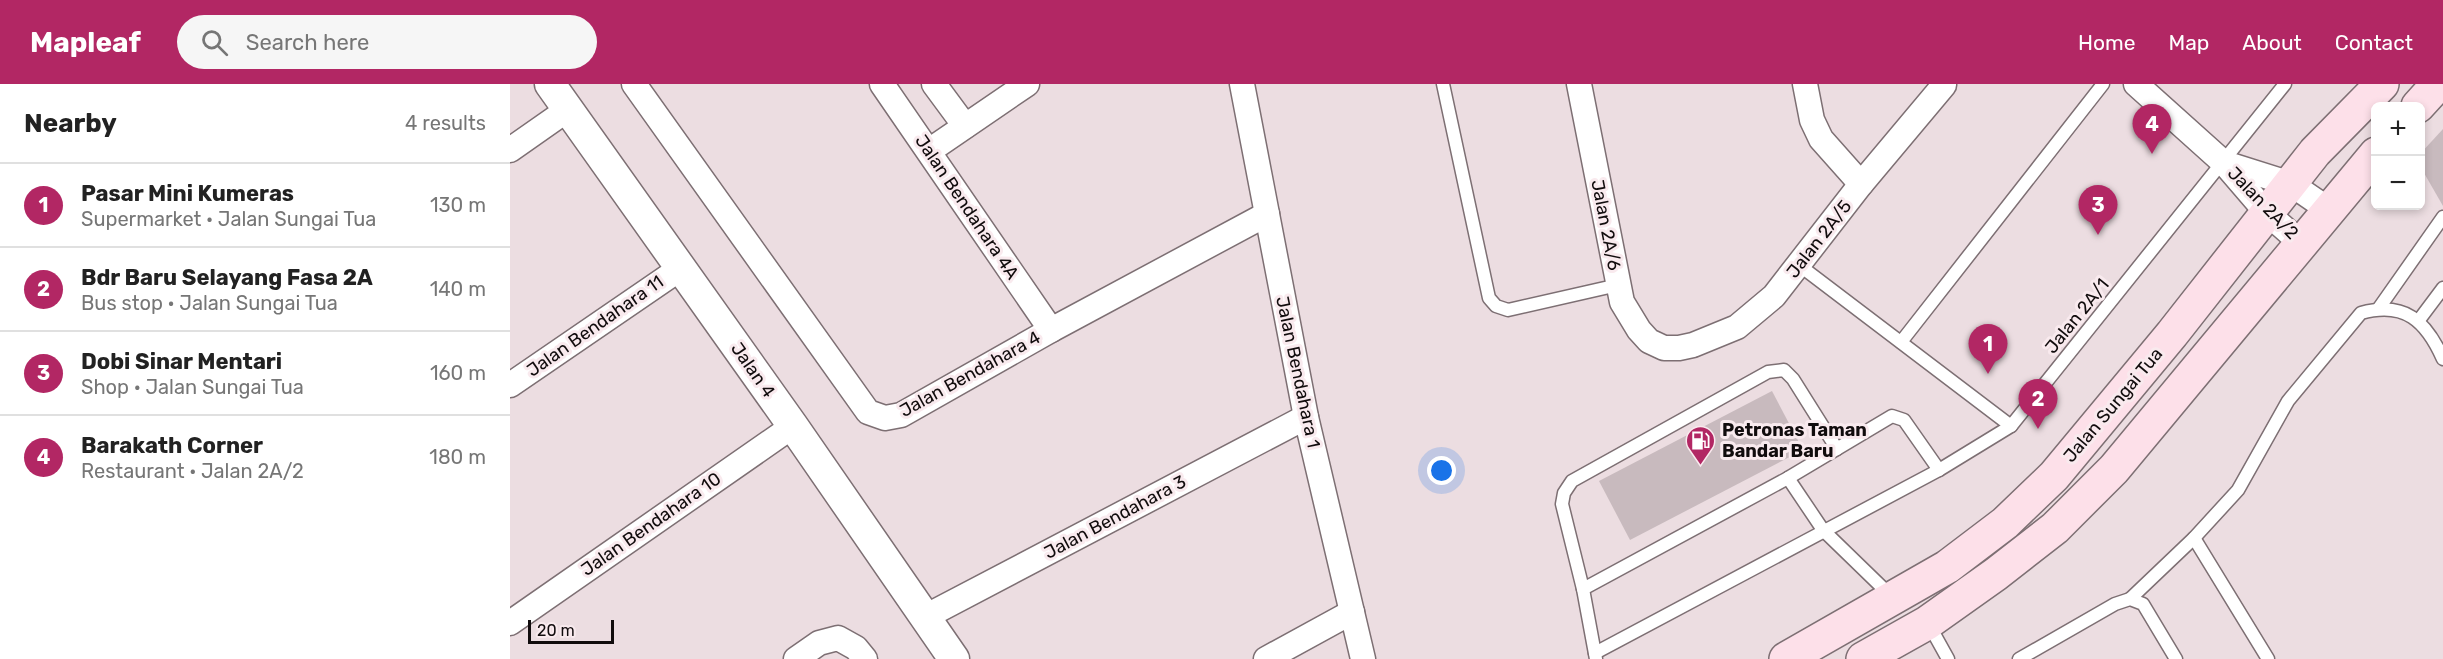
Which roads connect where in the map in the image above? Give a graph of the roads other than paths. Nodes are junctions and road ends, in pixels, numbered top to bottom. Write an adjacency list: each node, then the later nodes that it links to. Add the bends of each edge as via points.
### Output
1 (550, 84): 17 (street, Jalan 4)
2 (634, 84): 36 (street, Jalan Bendahara 4, via 868,412 885,418 900,415)
3 (882, 84): 20 (street, Jalan Bendahara 4A)
4 (934, 84): 18 (street)
5 (1028, 84): 18 (street)
6 (1242, 84): 27 (street, Jalan Bendahara 1)
7 (1443, 84): 32 (lane, via 1489,298 1496,306 1508,310)
8 (1579, 84): 32 (street, Jalan 2A/6)
9 (1805, 84): 23 (street, via 1812,120 1821,139)
10 (2103, 84): 37 (lane)
11 (2136, 84): 22 (street, Jalan 2A/2)
12 (2285, 84): 22 (lane, Jalan 2A/1)
13 (2382, 84): 24 (main road, Jalan Sungai Tua, via 2315,152)
14 (2438, 84): 16 (main road)
15 (1944, 85): 23 (street, Jalan 2A/5)
16 (2422, 102)
17 (567, 110): 19 (street); 31 (street, Jalan 4)
18 (965, 126): 20 (street)
19 (510, 150)
20 (929, 151): 36 (street, Jalan Bendahara 4A)
21 (2374, 156): 25 (main road)
22 (2224, 163): 24 (street, Jalan 2A/2); 26 (street, Jalan 2A/2); 43 (lane, Jalan 2A/1)
23 (1861, 184): 30 (street, Jalan 2A/5)
24 (2291, 184): 25 (street, Jalan 2A/2); 26 (main road, Jalan Sungai Tua)
25 (2329, 210): 29 (main road)
26 (2268, 213): 29 (street, Jalan 2A/2); 50 (main road, Jalan Sungai Tua, via 2054,476 2005,523 1947,567)
27 (1266, 214): 36 (street, Jalan Bendahara 4); 41 (street, Jalan Bendahara 1)
28 (2443, 217): 34 (lane)
29 (2301, 243): 55 (main road, via 2114,469 2055,528)
30 (1800, 265): 37 (lane); 38 (street, Jalan 2A/5, via 1774,296 1737,327 1693,345)
31 (681, 268): 40 (street, Jalan Bendahara 11); 42 (street, Jalan 4)
32 (1618, 285): 38 (street, Jalan 2A/6, via 1622,302 1639,330 1649,341)
33 (2443, 288): 35 (lane)
34 (2379, 308): 35 (lane); 48 (lane, via 2361,314 2289,401 2238,490)
35 (2419, 320): 39 (lane, via 2433,337)
36 (1051, 330)
37 (1901, 342): 43 (lane)
38 (1664, 348)
39 (2443, 359)
40 (510, 385)
41 (1306, 417): 52 (street, Jalan Bendahara 1); 53 (street, Jalan Bendahara 3)
42 (792, 426): 53 (street, Jalan 4); 54 (street, Jalan Bendahara 10)
43 (2011, 426): 45 (lane, Jalan 2A/1)
44 (1837, 449): 45 (lane, via 1892,416 1905,420); 46 (lane); 49 (lane, via 1793,379 1784,370 1768,372 1572,481 1562,504)
45 (1939, 470): 47 (lane, Jalan 2A/1)
46 (1788, 478): 47 (lane); 49 (lane)
47 (1823, 530): 50 (lane); 57 (lane, Jalan 2A/1)
48 (2194, 538): 51 (lane); 67 (lane)
49 (1583, 589): 57 (lane)
50 (1894, 599): 62 (main road, Jalan Sungai Tua)
51 (2130, 599): 65 (lane); 66 (lane, via 2143,604)
52 (1352, 612): 60 (street); 61 (street, Jalan Bendahara 1)
53 (925, 617): 59 (street, Jalan 4)
54 (510, 623)
55 (1927, 623): 63 (main road); 64 (lane)
56 (860, 654): 58 (street, via 838,638 819,643)
57 (1596, 656)
58 (796, 659)
59 (954, 659)
60 (1266, 659)
61 (1363, 659)
62 (1786, 659)
63 (1863, 659)
64 (1948, 659)
65 (2019, 659)
66 (2176, 659)
67 (2268, 659)

